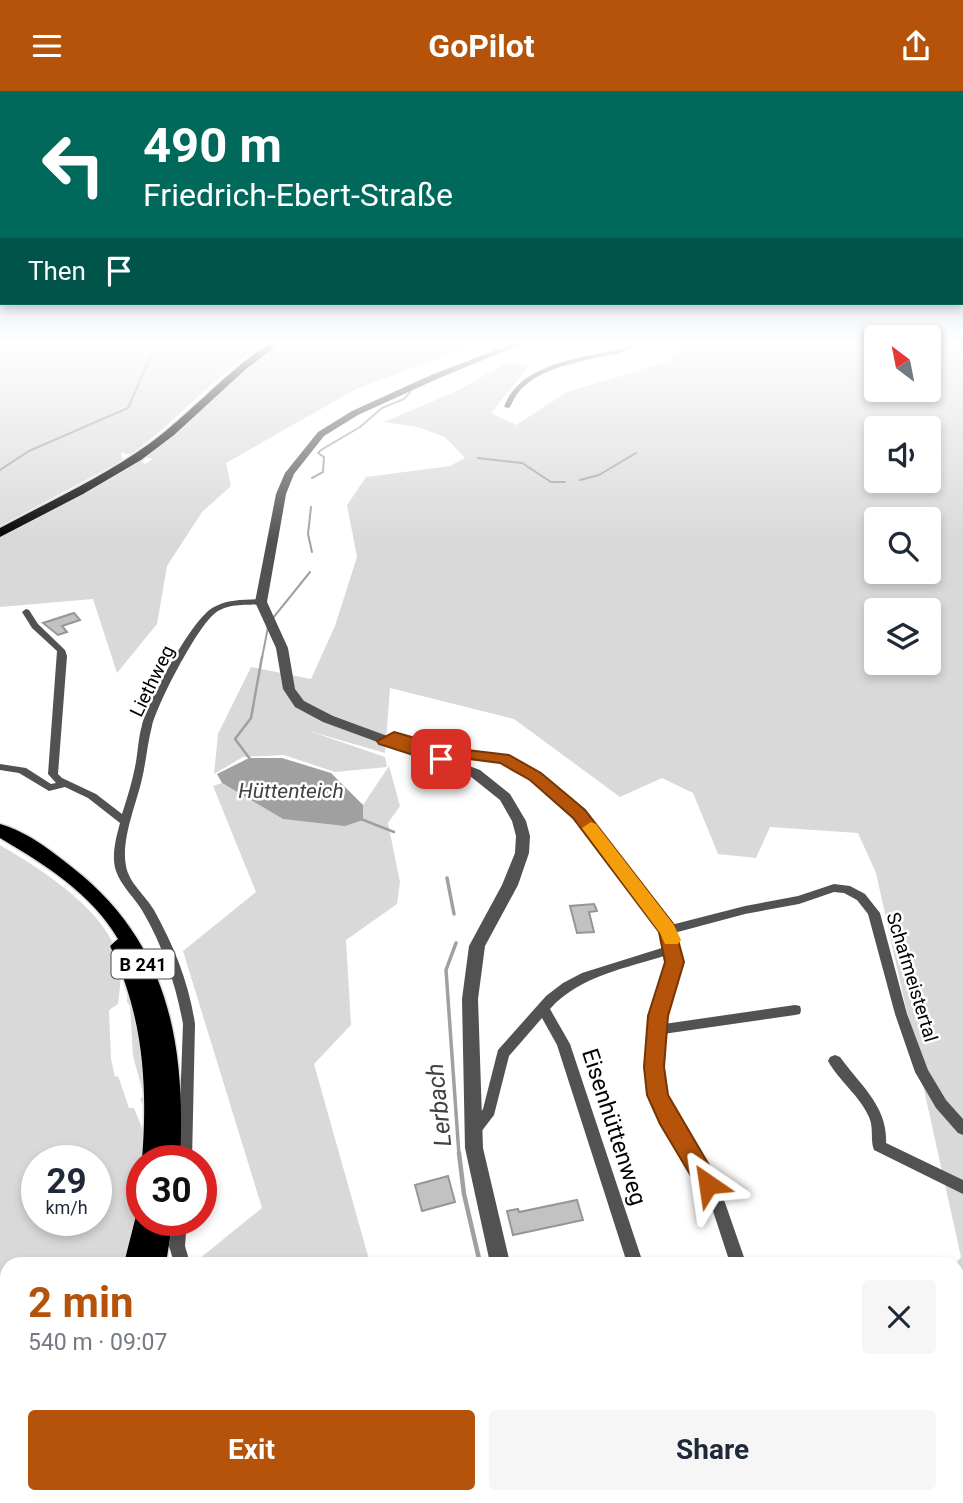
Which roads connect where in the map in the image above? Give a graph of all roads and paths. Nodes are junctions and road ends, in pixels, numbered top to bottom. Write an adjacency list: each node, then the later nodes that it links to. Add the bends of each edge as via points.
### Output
1 (187, 410): 4 (main road, via 149,444)
2 (195, 410): 4 (main road, via 136,459)
3 (362, 410): 5 (street, via 321,434 290,473 281,493)
4 (0, 530)
5 (261, 602): 7 (street, via 282,648 289,689 299,704); 10 (street, Liethweg, via 220,607 200,627 149,721)
6 (26, 612): 9 (street, via 61,650 51,763 52,774)
7 (384, 741): 14 (street, via 394,737 450,753 503,759 536,777 573,808 604,845 668,930); 20 (street, via 481,776 513,807 523,835 517,869 477,946 472,971)
8 (0, 767): 9 (street, via 22,770 48,788)
9 (65, 784): 10 (street, via 92,796)
10 (126, 822): 23 (street, Liethweg, via 120,869 148,911 180,978 186,1002)
11 (0, 830): 22 (main road, B 241, via 83,883 123,928 143,963 157,999 167,1048)
12 (0, 840): 21 (main road, B 241, via 74,889 103,921 131,967 154,1052)
13 (671, 929): 19 (street, Schafmeistertal, via 834,888 861,897 874,913 922,1072)
14 (673, 949): 15 (street, via 586,976); 17 (street, via 673,971)
15 (543, 1008): 20 (street, via 503,1054 494,1099); 32 (street, Eisenhüttenweg, via 563,1044)
16 (795, 1010): 17 (street)
17 (657, 1030): 33 (street, via 657,1095 713,1193)
18 (835, 1061): 24 (street, via 870,1103 881,1132 879,1146)
19 (963, 1129)
20 (473, 1132): 31 (street)
21 (155, 1145)
22 (169, 1145)
23 (185, 1145)
24 (963, 1187)
25 (143, 1236): 28 (main road)
26 (157, 1236): 29 (main road)
27 (178, 1236): 30 (street)
28 (138, 1257)
29 (154, 1257)
30 (180, 1257)
31 (498, 1257)
32 (633, 1257)
33 (736, 1257)

